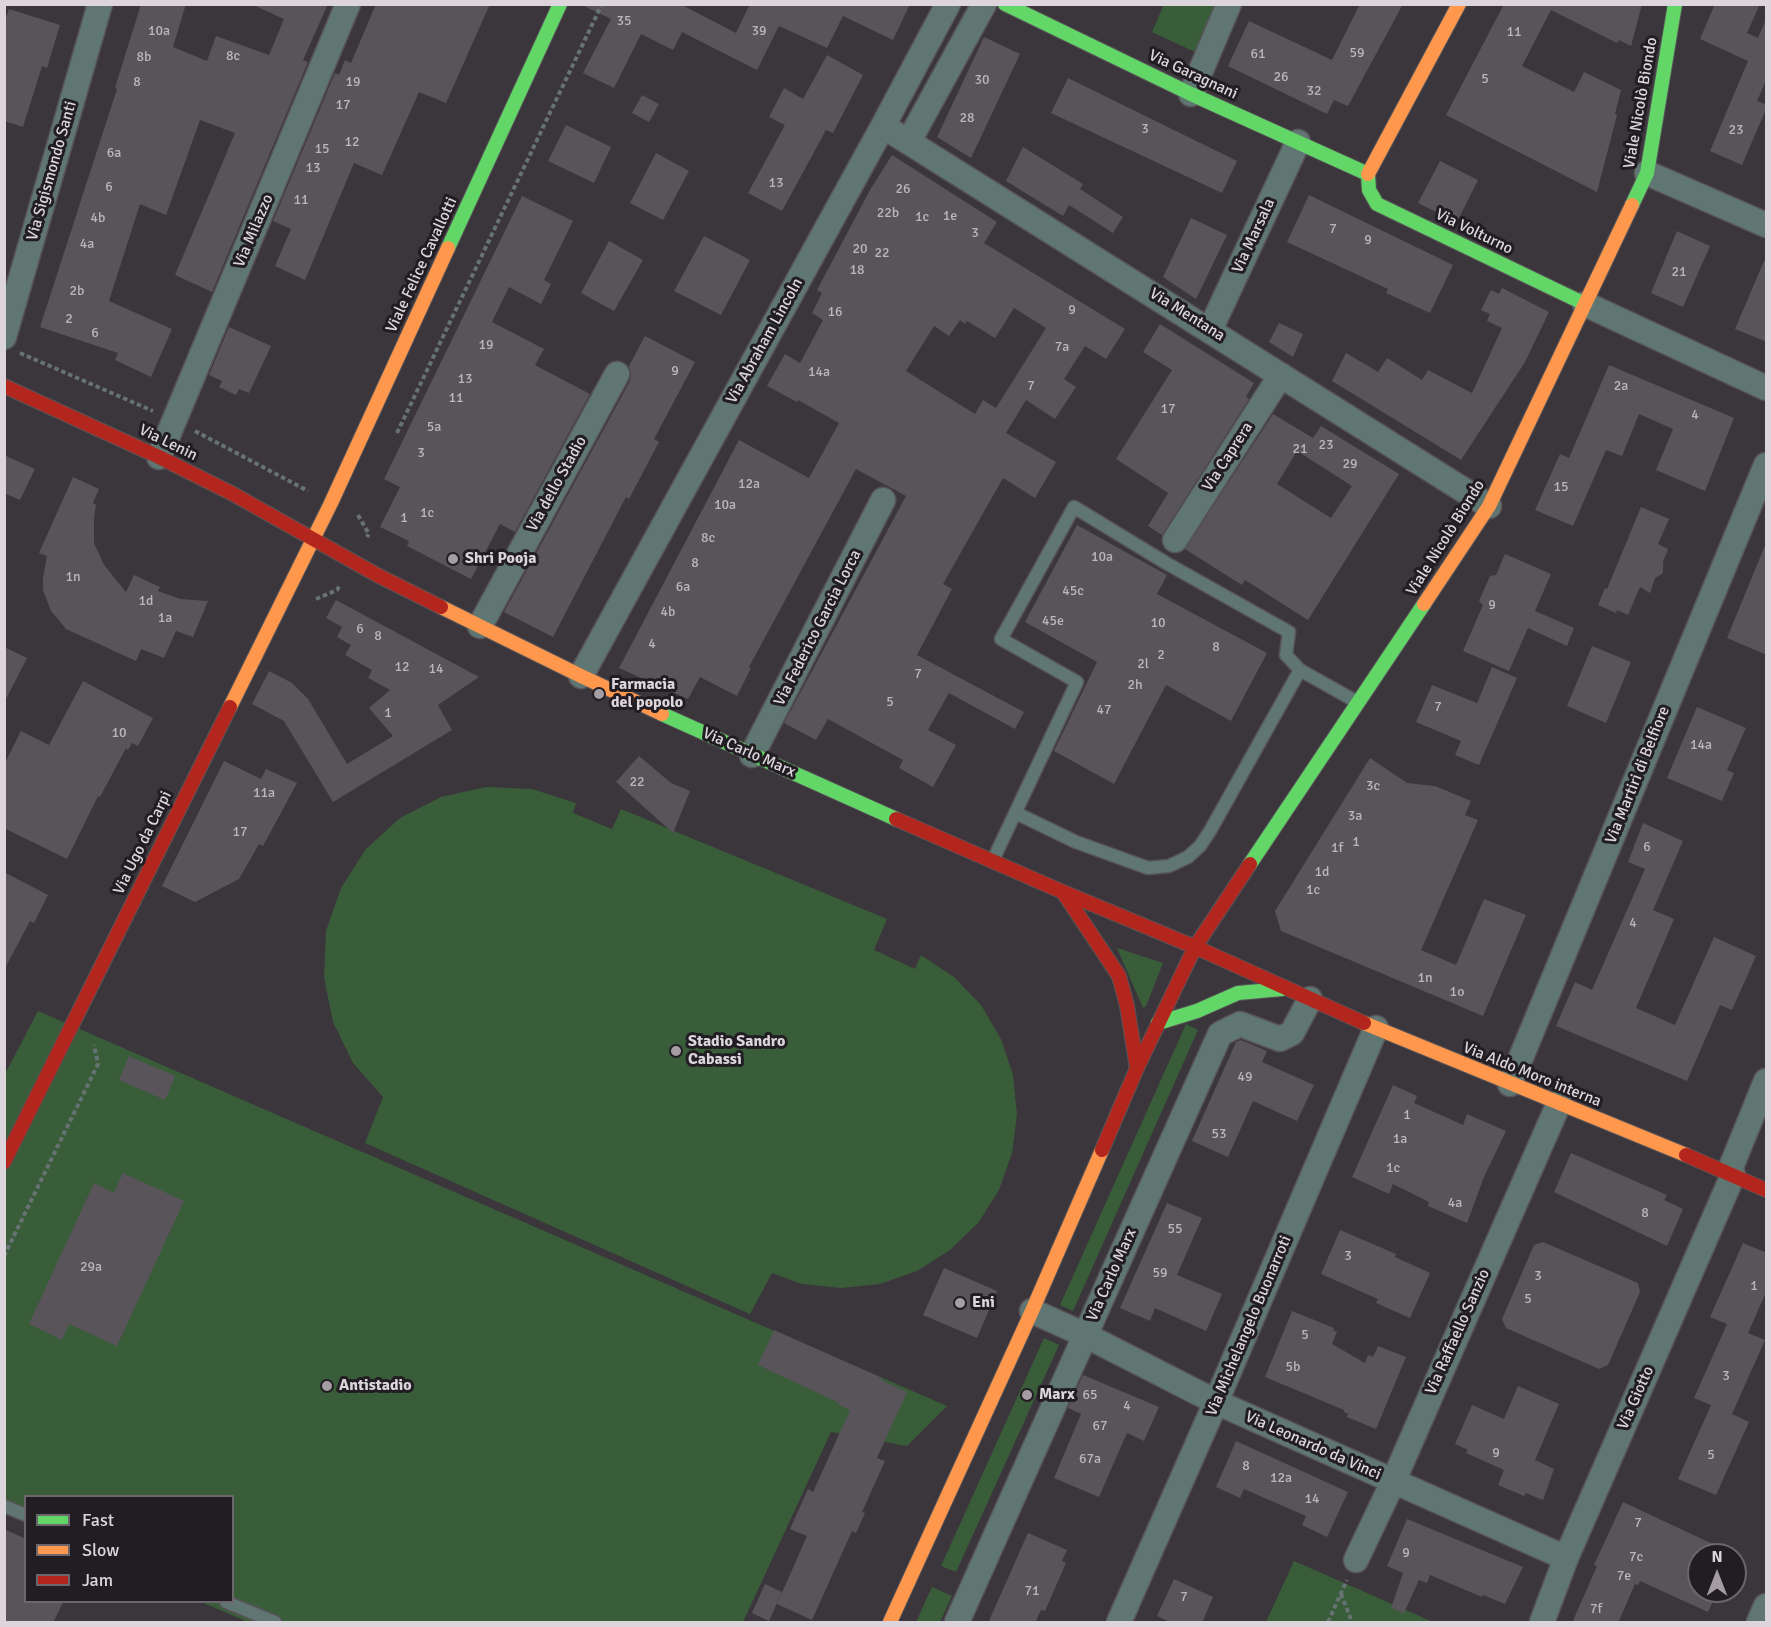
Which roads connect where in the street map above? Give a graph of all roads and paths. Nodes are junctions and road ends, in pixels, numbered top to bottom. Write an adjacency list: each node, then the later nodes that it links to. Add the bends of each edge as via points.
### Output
1 (100, 4): 21 (street, Via Sigismondo Santi)
2 (348, 4): 27 (street, Via Milazzo)
3 (560, 4): 33 (street, Viale Felice Cavallotti)
4 (602, 4): 26 (path)
5 (948, 4): 13 (street, Via Abraham Lincoln)
6 (984, 4): 14 (street)
7 (1005, 4): 11 (street, Via Garagnani)
8 (1229, 4): 12 (street)
9 (1459, 4): 17 (street)
10 (1675, 4): 16 (street, Viale Nicolò Biondo)
11 (1047, 13): 12 (street, Via Garagnani)
12 (1191, 94): 15 (street, Via Garagnani)
13 (883, 126): 14 (street, Via Mentana); 37 (street, Via Abraham Lincoln)
14 (909, 141): 20 (street, Via Mentana)
15 (1298, 142): 17 (street, Via Garagnani); 20 (street, Via Marsala)
16 (1647, 173): 18 (street); 19 (street, Viale Nicolò Biondo)
17 (1368, 174): 19 (street, Via Volturno, via 1369,190 1377,204)
18 (1767, 225)
19 (1585, 304): 25 (street); 31 (street, Viale Nicolò Biondo)
20 (1210, 330): 23 (street, Via Mentana)
21 (4, 337)
22 (617, 374): 35 (street, Via dello Stadio)
23 (1281, 375): 31 (street, Via Mentana); 34 (street, Via Caprera)
24 (4, 386): 27 (street, Via Lenin)
25 (1767, 388)
26 (394, 441)
27 (159, 457): 33 (street, Via Lenin)
28 (1767, 465): 50 (street, Via Martiri di Belfiore)
29 (883, 501): 39 (street, Via Federico Garcia Lorca)
30 (363, 505): 32 (path)
31 (1490, 506): 38 (street, Viale Nicolò Biondo)
32 (358, 515)
33 (312, 539): 35 (street, Via Carlo Marx); 52 (street, Via Ugo da Carpi)
34 (1175, 540)
35 (480, 626): 37 (street, Via Carlo Marx)
36 (1300, 670): 38 (lane); 40 (lane, via 1210,831 1188,857 1169,866 1148,868 1076,842); 40 (lane, via 1286,655 1289,632 1074,507 1001,639 1077,682)
37 (581, 676): 39 (street, Via Carlo Marx)
38 (1358, 703): 43 (street, Viale Nicolò Biondo)
39 (752, 755): 41 (street, Via Carlo Marx)
40 (1016, 813): 41 (lane)
41 (993, 861): 42 (street, Via Carlo Marx)
42 (1064, 892): 43 (street, Via Aldo Moro interna); 48 (street, via 1119,976)
43 (1195, 947): 44 (street, Via Aldo Moro interna); 46 (street)
44 (1286, 988): 45 (street, Via Aldo Moro interna); 46 (street, via 1238,993)
45 (1310, 999): 47 (street, Via Aldo Moro interna); 56 (street, Via Carlo Marx, via 1292,1033 1280,1039 1240,1023 1220,1034)
46 (1158, 1023): 48 (street)
47 (1376, 1028): 50 (street, Via Aldo Moro interna); 57 (street, Via Michelangelo Buonarroti)
48 (1137, 1068): 55 (street)
49 (1767, 1081): 53 (street, Via Giotto)
50 (1510, 1084): 51 (street, Via Aldo Moro interna)
51 (1559, 1103): 53 (street, Via Aldo Moro interna); 58 (street, Via Raffaello Sanzio)
52 (4, 1162)
53 (1731, 1173): 54 (street, Via Aldo Moro interna); 61 (street, Via Giotto)
54 (1767, 1190)
55 (1032, 1311): 56 (street, Via Leonardo da Vinci); 67 (street)
56 (1085, 1335): 57 (street, Via Leonardo da Vinci); 68 (street, Via Carlo Marx)
57 (1216, 1402): 58 (street, Via Leonardo da Vinci); 69 (street, Via Michelangelo Buonarroti)
58 (1393, 1482): 61 (street, Via Leonardo da Vinci); 62 (street, Via Raffaello Sanzio)
59 (4, 1506): 60 (lane)
60 (24, 1514)
61 (1566, 1558): 72 (street, Via Giotto)
62 (1356, 1560): 63 (path)
63 (1341, 1593): 70 (path); 71 (path)
64 (228, 1603): 66 (lane)
65 (1767, 1606): 73 (street)
66 (275, 1623)
67 (890, 1623)
68 (957, 1623)
69 (1119, 1623)
70 (1328, 1623)
71 (1352, 1623)
72 (1542, 1623)
73 (1760, 1623)

